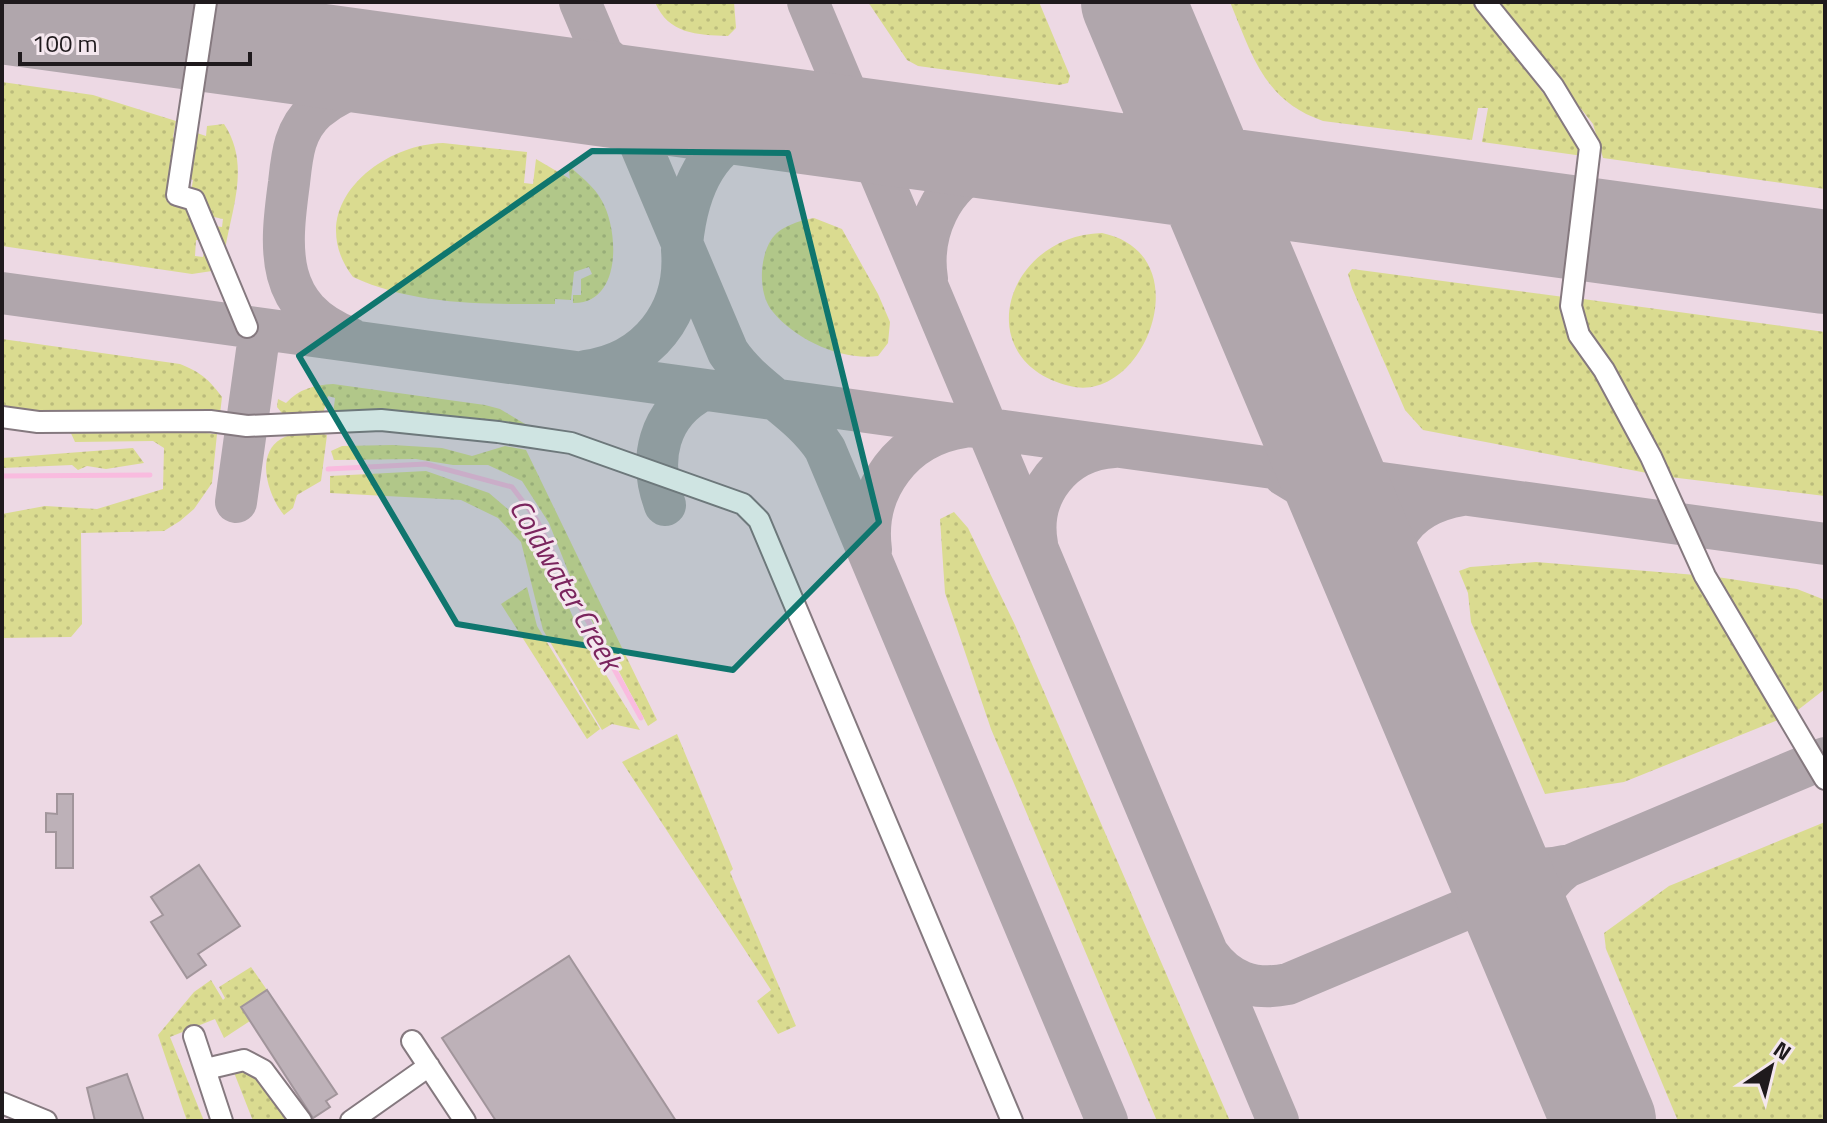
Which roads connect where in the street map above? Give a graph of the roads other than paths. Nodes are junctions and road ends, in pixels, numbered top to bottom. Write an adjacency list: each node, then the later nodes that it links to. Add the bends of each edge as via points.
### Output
1 (206, 2): 3 (street, via 177,195 194,200)
2 (1485, 2): 5 (street, via 1553,86 1590,147 1571,306 1579,335 1651,457 1705,576)
3 (247, 327)
4 (2, 417): 16 (street, via 247,426 381,420 498,432 571,443 743,504 759,520)
5 (1825, 779)
6 (194, 1036): 9 (street)
7 (412, 1041): 8 (street)
8 (429, 1066): 14 (street); 15 (street)
9 (206, 1069): 12 (street); 13 (street, via 244,1060 263,1070)
10 (2, 1103): 11 (street)
11 (46, 1121)
12 (222, 1121)
13 (301, 1121)
14 (351, 1121)
15 (465, 1121)
16 (1012, 1121)

